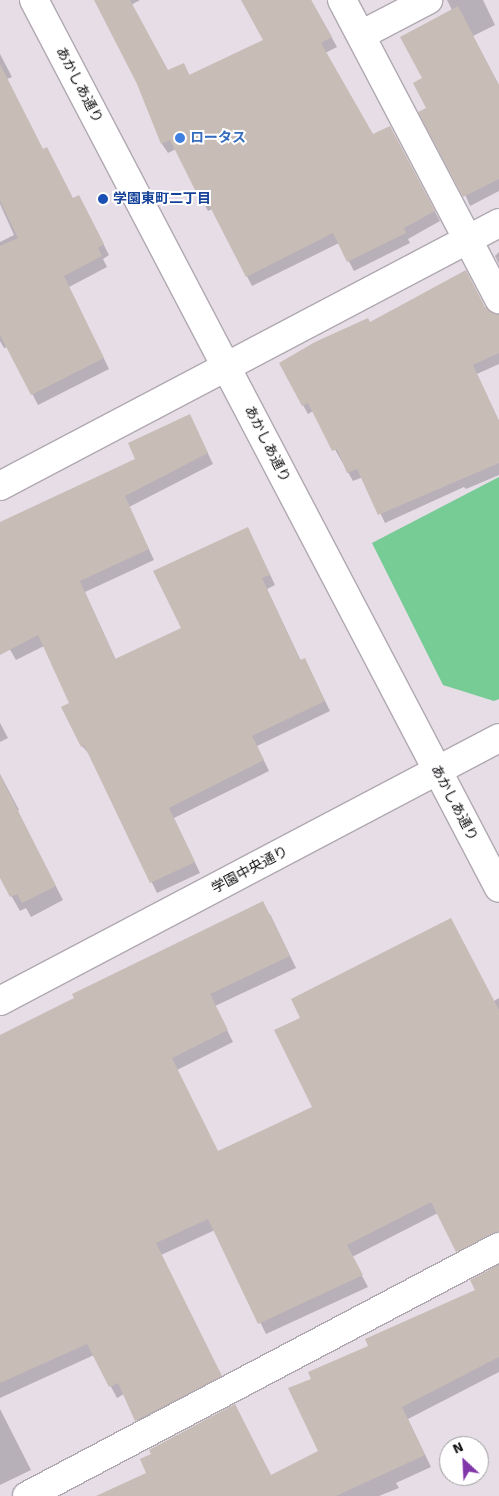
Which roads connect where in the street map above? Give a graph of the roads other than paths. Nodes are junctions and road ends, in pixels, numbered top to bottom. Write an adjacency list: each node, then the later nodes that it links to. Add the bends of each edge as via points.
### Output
1 (34, 0): 8 (street, あかしあ通り)
2 (342, 0): 4 (street)
3 (428, 0): 4 (street)
4 (360, 35): 6 (street)
5 (499, 223): 6 (street)
6 (469, 239): 7 (street); 8 (street)
7 (499, 299)
8 (227, 367): 9 (street); 11 (street, あかしあ通り)
9 (0, 486)
10 (499, 738): 11 (street, 学園中央通り)
11 (437, 771): 12 (street, あかしあ通り); 13 (street, 学園中央通り)
12 (499, 888)
13 (0, 1000)
14 (499, 1248): 15 (street)
15 (27, 1496)

